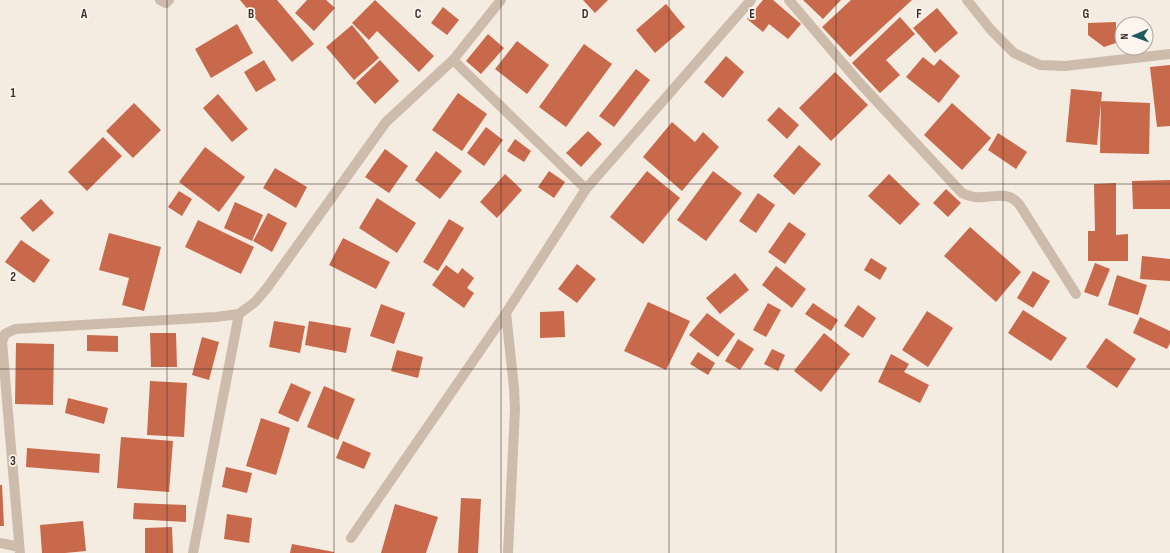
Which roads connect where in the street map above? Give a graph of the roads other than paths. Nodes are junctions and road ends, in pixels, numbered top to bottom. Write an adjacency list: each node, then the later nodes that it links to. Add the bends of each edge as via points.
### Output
1 (160, 0): 2 (street, via 166,3)
2 (169, 0)
3 (501, 0): 8 (street)
4 (750, 0): 9 (street)
5 (789, 0): 10 (street, via 857,80 962,193 974,197 1007,195 1014,199)
6 (967, 0): 7 (street, via 1014,53 1040,65 1065,66)
7 (1170, 54)
8 (452, 60): 9 (street); 12 (street, via 386,122 268,288)
9 (586, 189): 11 (street)
10 (1076, 294)
11 (506, 313): 14 (street); 18 (street, via 515,409)
12 (239, 314): 13 (street, via 15,329); 17 (street)
13 (3, 332): 16 (street)
14 (350, 538)
15 (0, 543): 16 (street)
16 (19, 550)
17 (194, 553)
18 (508, 553)

